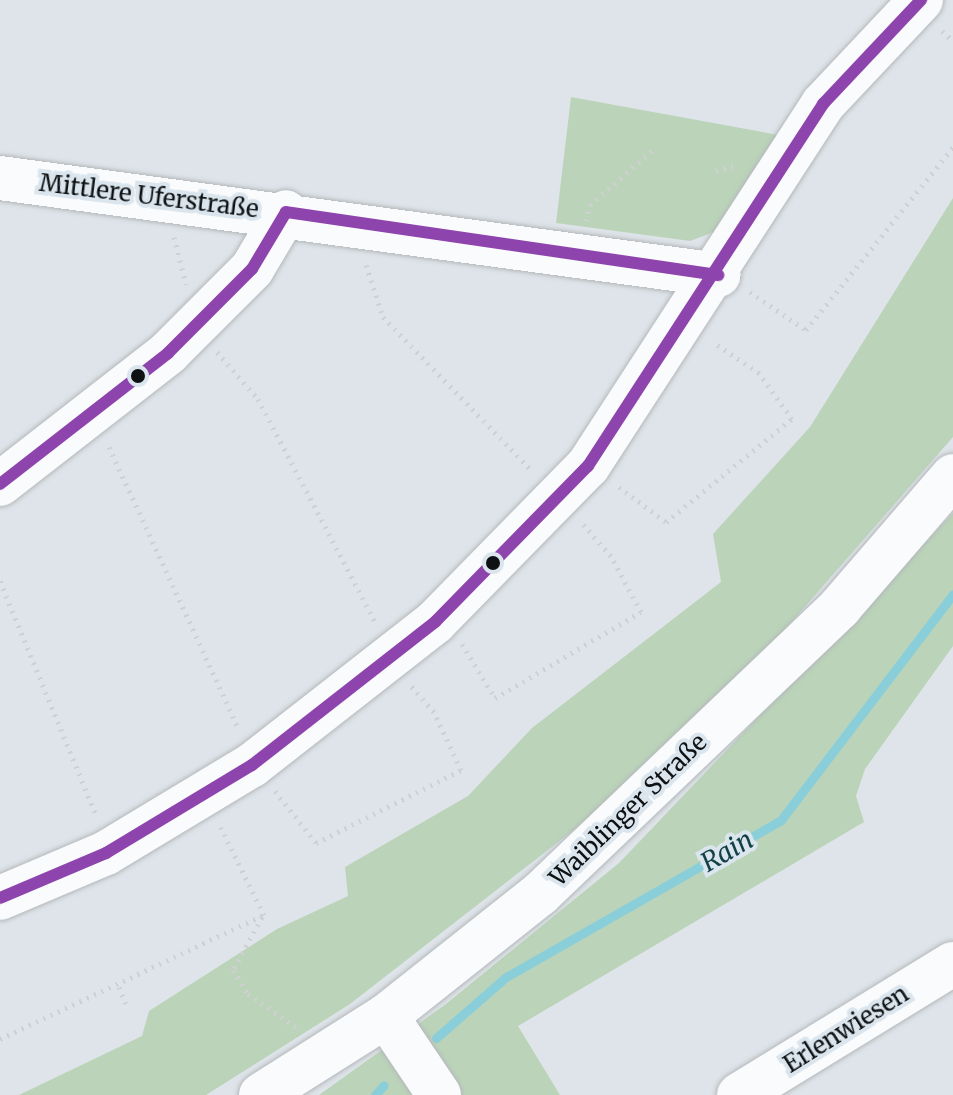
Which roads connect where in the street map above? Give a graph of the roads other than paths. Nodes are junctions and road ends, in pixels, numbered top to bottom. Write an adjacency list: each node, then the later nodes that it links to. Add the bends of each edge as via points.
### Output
1 (921, 0): 4 (street, via 823,104)
2 (0, 178): 3 (street, Mittlere Uferstraße)
3 (286, 212): 4 (street, Mittlere Uferstraße); 5 (street, via 252,269 197,325)
4 (718, 275): 7 (street, via 588,466 435,622 252,765 106,853)
5 (0, 484)
6 (950, 488): 9 (street, Waiblinger Straße, via 840,607 540,894)
7 (0, 898)
8 (953, 964): 12 (street, Erlenwiesen)
9 (386, 1016): 10 (street, Waiblinger Straße); 11 (street)
10 (261, 1095)
11 (439, 1095)
12 (739, 1095)

